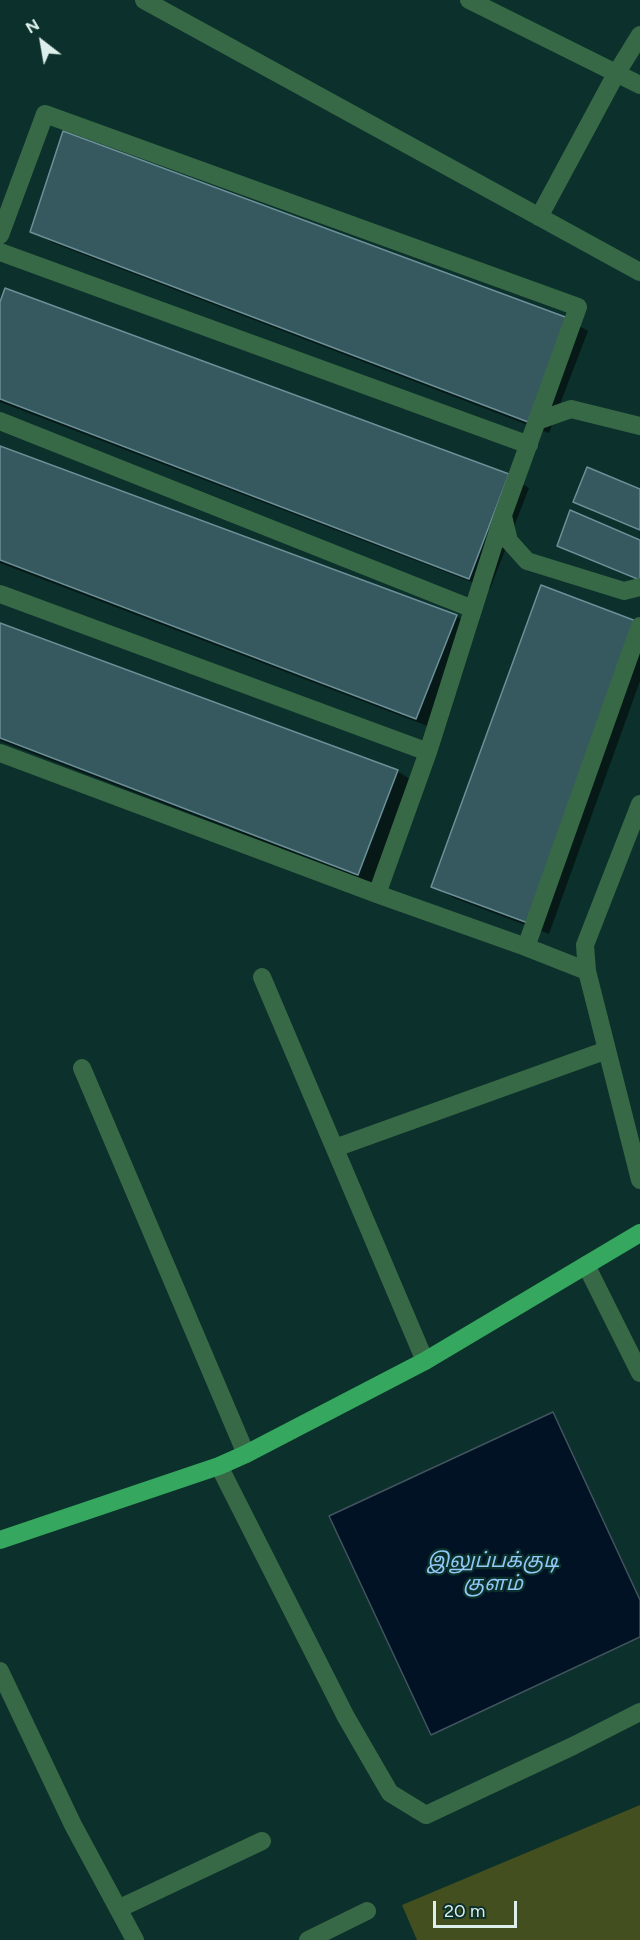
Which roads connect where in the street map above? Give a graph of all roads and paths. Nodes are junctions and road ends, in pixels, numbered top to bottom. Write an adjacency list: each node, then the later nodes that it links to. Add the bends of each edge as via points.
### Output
1 (144, 0): 6 (street)
2 (469, 0): 4 (street)
3 (640, 35): 4 (street)
4 (616, 74): 5 (street); 6 (street)
5 (640, 85)
6 (539, 217): 9 (street)
7 (0, 235): 11 (street, via 45,114 578,308)
8 (0, 252): 13 (street)
9 (640, 272)
10 (0, 421): 17 (street)
11 (537, 421): 12 (street, via 571,409); 13 (street)
12 (640, 426)
13 (529, 445): 14 (street)
14 (503, 515): 15 (street, via 509,541 527,561 624,591); 17 (street)
15 (640, 587)
16 (0, 594): 19 (street)
17 (473, 609): 19 (street)
18 (640, 626): 23 (street)
19 (428, 752): 22 (street)
20 (0, 753): 22 (street)
21 (640, 804): 24 (street, via 585,945)
22 (377, 894): 23 (street)
23 (526, 946): 24 (street)
24 (587, 971): 26 (street)
25 (262, 977): 28 (street)
26 (607, 1050): 28 (street); 29 (street)
27 (82, 1068): 34 (street)
28 (335, 1148): 32 (street)
29 (640, 1180)
30 (640, 1233): 31 (main road)
31 (586, 1265): 32 (main road); 33 (street)
32 (425, 1361): 34 (main road)
33 (640, 1373)
34 (246, 1454): 35 (main road)
35 (219, 1466): 36 (main road); 38 (street, via 346,1717 390,1793 426,1815)
36 (0, 1540)
37 (0, 1671): 40 (street, via 73,1825)
38 (640, 1712)
39 (262, 1841): 40 (street)
40 (118, 1909): 42 (street)
41 (367, 1911): 43 (street)
42 (135, 1940)
43 (308, 1940)

